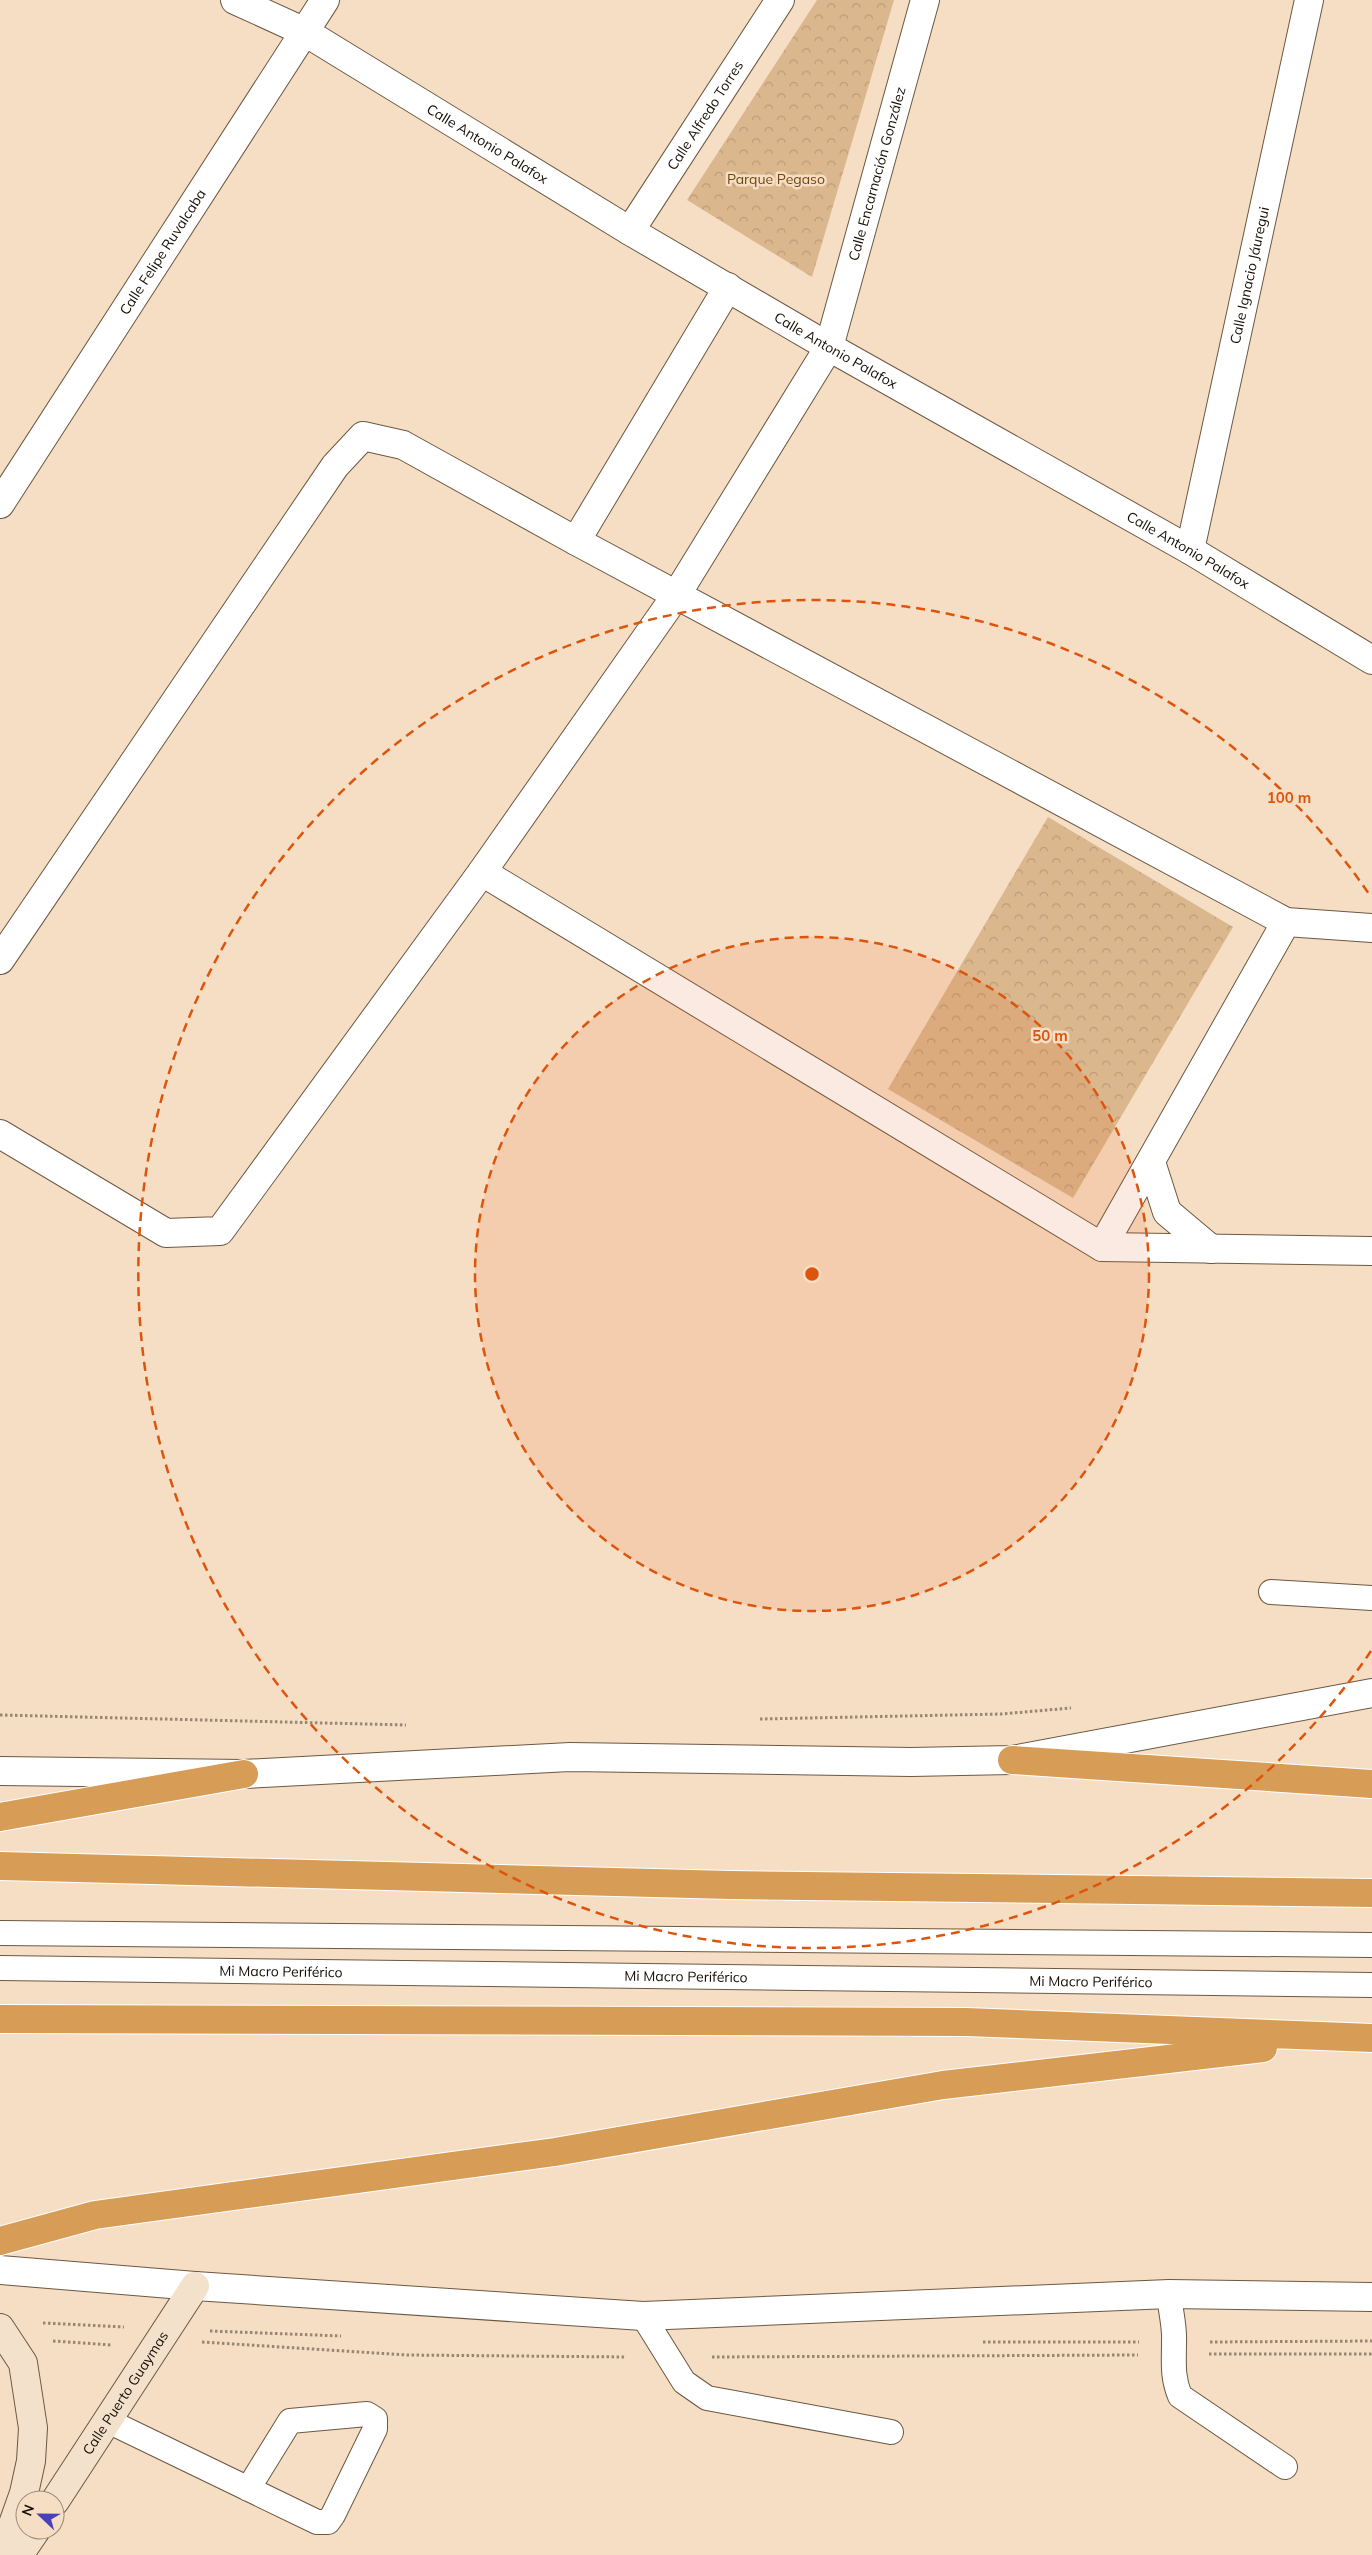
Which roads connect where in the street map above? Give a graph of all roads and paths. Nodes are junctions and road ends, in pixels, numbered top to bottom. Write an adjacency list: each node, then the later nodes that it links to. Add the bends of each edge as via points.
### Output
1 (235, 0): 6 (street, Calle Antonio Palafox)
2 (325, 0): 6 (street, Calle Felipe Ruvalcaba)
3 (780, 0): 7 (street, Calle Alfredo Torres)
4 (925, 0): 9 (street, Calle Encarnación González)
5 (1309, 0): 12 (street, Calle Ignacio Jáuregui)
6 (305, 32): 7 (street, Calle Antonio Palafox); 10 (street, Calle Felipe Ruvalcaba)
7 (630, 231): 8 (street, Calle Antonio Palafox)
8 (728, 288): 9 (street, Calle Antonio Palafox); 11 (street)
9 (829, 347): 12 (street, Calle Antonio Palafox); 13 (street, Calle Encarnación González)
10 (0, 504)
11 (576, 541): 13 (street); 18 (street, via 403,445 363,436 335,466)
12 (1190, 550): 14 (street, Calle Antonio Palafox)
13 (677, 594): 15 (street, Calle Encarnación González); 16 (street)
14 (1372, 660)
15 (482, 872): 19 (street, Calle Encarnación González, via 220,1231 166,1233); 21 (street)
16 (1286, 922): 17 (street); 20 (street)
17 (1372, 928)
18 (0, 960)
19 (0, 1134)
20 (1151, 1162): 21 (street); 22 (street, via 1167,1212)
21 (1102, 1247): 22 (street)
22 (1210, 1248): 23 (street)
23 (1372, 1251)
24 (1271, 1592): 25 (lane)
25 (1372, 1598)
26 (1372, 1694): 31 (street)
27 (1079, 1708): 29 (path, via 1001,1714)
28 (0, 1715): 30 (path)
29 (754, 1719)
30 (407, 1725)
31 (1012, 1760): 33 (street, via 911,1762 570,1757); 34 (highway)
32 (0, 1771): 33 (street)
33 (244, 1774): 35 (highway)
34 (1372, 1784)
35 (0, 1817)
36 (0, 1866): 37 (highway, via 730,1885)
37 (1372, 1893)
38 (0, 1933): 39 (lane)
39 (1372, 1945)
40 (0, 1968): 41 (lane, Mi Macro Periférico)
41 (1372, 1985)
42 (0, 2019): 43 (highway, via 966,2022)
43 (1360, 2038): 44 (highway, via 943,2085 555,2152 95,2214)
44 (0, 2241)
45 (0, 2270): 46 (street)
46 (195, 2286): 49 (street); 51 (street, Calle Puerto Guaymas)
47 (1169, 2294): 48 (street); 49 (street); 53 (lane, via 1174,2381 1180,2396)
48 (1372, 2297)
49 (643, 2316): 52 (lane, via 684,2382 707,2398)
50 (0, 2328): 57 (street, via 23,2363 33,2428 31,2461 24,2493)
51 (108, 2422): 54 (lane); 55 (street, Calle Puerto Guaymas)
52 (891, 2432)
53 (1285, 2467)
54 (248, 2489): 54 (lane, via 317,2522 328,2522 334,2516 375,2428 375,2419 366,2414 290,2421)
55 (62, 2490)
56 (29, 2540): 58 (street)
57 (2, 2555)
58 (19, 2555)

